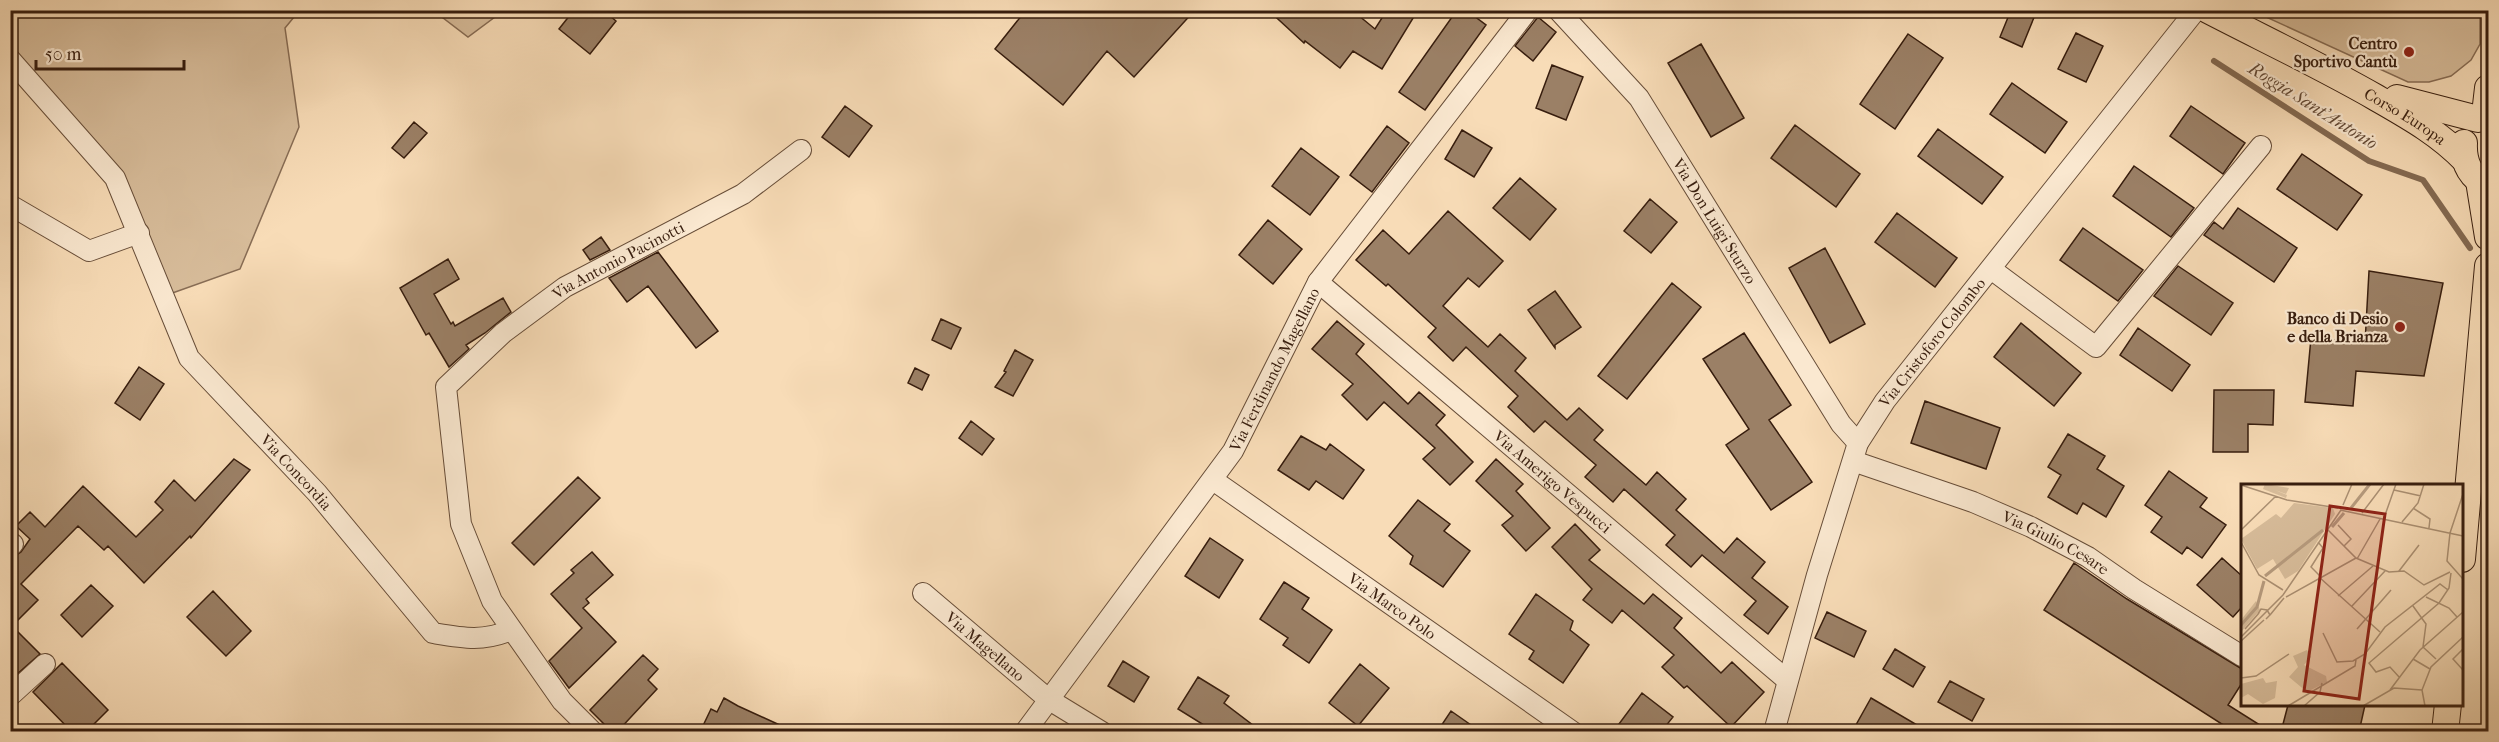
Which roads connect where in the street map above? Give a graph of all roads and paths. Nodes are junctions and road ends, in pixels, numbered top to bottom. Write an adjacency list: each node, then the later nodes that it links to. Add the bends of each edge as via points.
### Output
1 (1528, 10): 18 (street, Via Ferdinando Magellano)
2 (1558, 10): 20 (street, Via Don Luigi Sturzo, via 1639,98)
3 (2196, 10): 17 (street, Via Cristoforo Colombo)
4 (2208, 10): 6 (main road, Corso Europa)
5 (10, 59): 14 (street, Via Concordia, via 115,178)
6 (2340, 77): 8 (main road, Corso Europa, via 2402,100); 11 (main road, Corso Europa, via 2425,126)
7 (2488, 88): 8 (main road)
8 (2484, 115): 11 (main road, via 2466,136)
9 (2261, 146): 17 (street, via 2096,346)
10 (801, 150): 24 (street, Via Antonio Pacinotti, via 743,194 565,287 503,333 446,387 461,524 492,601)
11 (2465, 160): 12 (main road, Corso Europa)
12 (2484, 183): 15 (main road)
13 (16, 213): 14 (street, via 88,251)
14 (139, 233): 24 (street, Via Concordia, via 189,358 317,493 433,633 470,639 494,637)
15 (2488, 237)
16 (2488, 266): 19 (main road)
17 (1991, 269): 20 (street, Via Cristoforo Colombo, via 1885,401)
18 (1318, 282): 21 (street, Via Ferdinando Magellano, via 1233,451); 27 (street, Via Amerigo Vespucci)
19 (2480, 445): 22 (main road)
20 (1856, 452): 25 (street, Via Giulio Cesare, via 2031,527 2088,557); 27 (street, Via Cristoforo Colombo)
21 (1213, 480): 29 (street, Via Ferdinando Magellano); 34 (street, Via Marco Polo)
22 (2463, 553)
23 (923, 593): 29 (street, Via Magellano)
24 (511, 630): 31 (street, via 562,701)
25 (2241, 655)
26 (45, 664): 28 (street)
27 (1787, 680): 35 (street, Via Cristoforo Colombo)
28 (10, 696)
29 (1048, 699): 32 (street, Via Ferdinando Magellano); 33 (street, Via Magellano)
30 (2448, 706): 36 (main road)
31 (593, 732)
32 (1025, 732)
33 (1102, 732)
34 (1573, 732)
35 (1774, 732)
36 (2445, 732)

